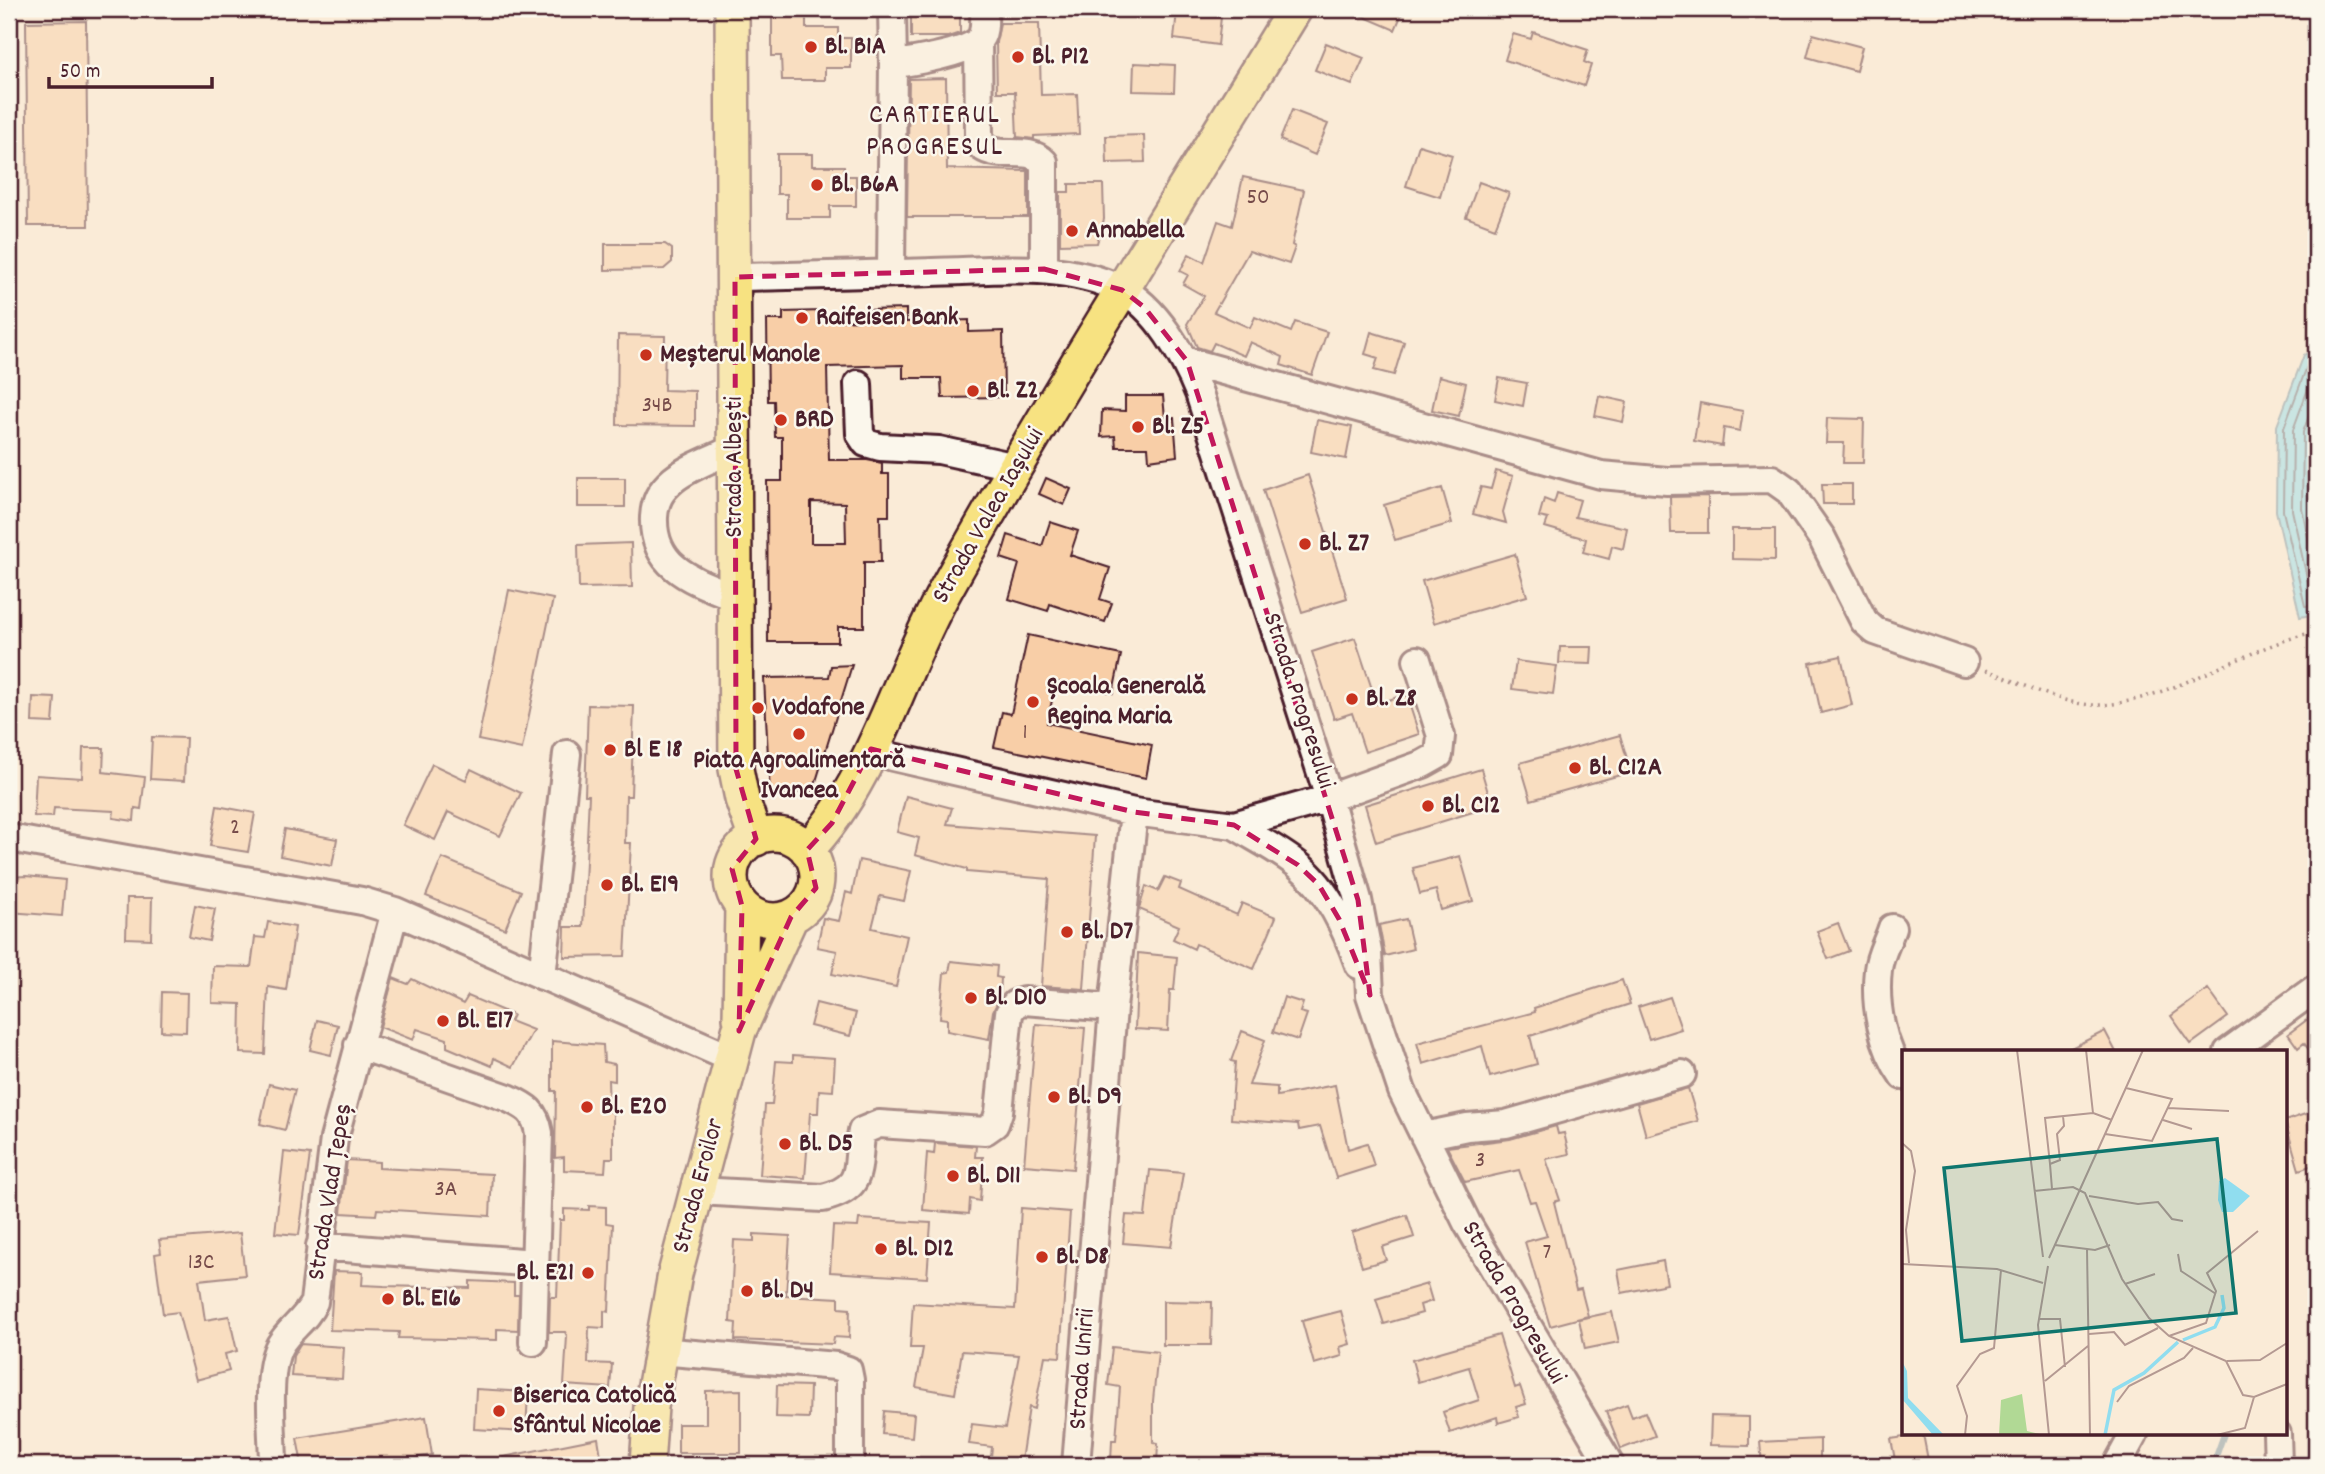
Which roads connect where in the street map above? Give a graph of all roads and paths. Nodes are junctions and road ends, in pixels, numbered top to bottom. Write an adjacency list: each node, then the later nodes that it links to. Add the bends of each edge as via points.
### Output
1 (732, 9): 9 (main road, Strada Albești)
2 (892, 9): 6 (street)
3 (984, 9): 5 (street)
4 (1295, 9): 10 (main road, Strada Valea Iașului)
5 (978, 41): 6 (street); 7 (street, via 982,147 991,153 1028,153 1045,162)
6 (893, 64): 8 (street)
7 (1044, 270): 8 (street); 10 (street, via 1067,271)
8 (891, 273): 9 (street)
9 (735, 277): 13 (main road, Strada Albești)
10 (1122, 290): 11 (street, Strada Progresului, via 1144,307); 14 (main road, Strada Valea Iașului)
11 (1187, 361): 18 (street, via 1601,475 1667,481 1772,479 1789,491 1822,538 1864,621 1875,631); 21 (street, Strada Progresului)
12 (858, 384): 14 (street, via 860,434 866,443 939,450)
13 (735, 448): 15 (main road, Strada Albești); 15 (street, via 675,478 655,505 654,528 657,545 681,574)
14 (1016, 467): 19 (main road, Strada Valea Iașului, via 927,624)
15 (735, 597): 25 (main road, Strada Albești, via 736,769)
16 (2316, 632): 18 (path, via 2164,691 2109,704 2077,703)
17 (1417, 660): 21 (street, via 1441,736 1439,755)
18 (1964, 662)
19 (871, 749): 22 (street); 26 (main road, Strada Valea Iașului, via 832,823)
20 (567, 754): 31 (street)
21 (1329, 798): 23 (street); 33 (street, Strada Progresului, via 1358,900)
22 (1134, 812): 23 (street); 34 (street, Strada Unirii)
23 (1234, 825): 33 (street, via 1298,865 1319,886 1339,919)
24 (9, 838): 28 (street, via 268,883)
25 (756, 839): 26 (main road, via 783,835); 27 (main road, via 745,846 732,869 735,895)
26 (807, 849): 29 (main road, via 814,861 816,888 811,900)
27 (742, 906): 29 (main road, via 764,919); 36 (main road)
28 (396, 911): 31 (street); 35 (street, Strada Vlad Țepeș)
29 (791, 917): 36 (main road, Strada Eroilor)
30 (1892, 928): 39 (street, via 1878,968 1880,1018)
31 (542, 976): 36 (street)
32 (2316, 988): 37 (street)
33 (1370, 996): 40 (street, Strada Progresului, via 1402,1091)
34 (1113, 1008): 41 (street, via 1015,1004 1009,1013 999,1112 995,1124 985,1131 868,1127 862,1131 853,1183 840,1194 823,1198); 51 (street, Strada Unirii)
35 (358, 1045): 42 (street, Strada Vlad Țepeș, via 334,1139); 43 (street, via 508,1098 536,1116)
36 (736, 1045): 41 (main road, Strada Eroilor)
37 (2231, 1050)
38 (1682, 1074): 40 (street, via 1506,1124)
39 (1902, 1074)
40 (1424, 1136): 52 (street, Strada Progresului, via 1467,1223)
41 (698, 1191): 45 (main road, Strada Eroilor)
42 (320, 1246): 43 (street); 48 (street, Strada Vlad Țepeș, via 314,1302 274,1356)
43 (535, 1263): 44 (street)
44 (533, 1342)
45 (659, 1351): 49 (main road, Strada Eroilor); 50 (street, via 848,1370)
46 (2133, 1436): 53 (street)
47 (2277, 1436): 54 (street)
48 (273, 1465)
49 (647, 1465)
50 (850, 1465)
51 (1076, 1465)
52 (1610, 1465)
53 (2117, 1465)
54 (2278, 1465)

